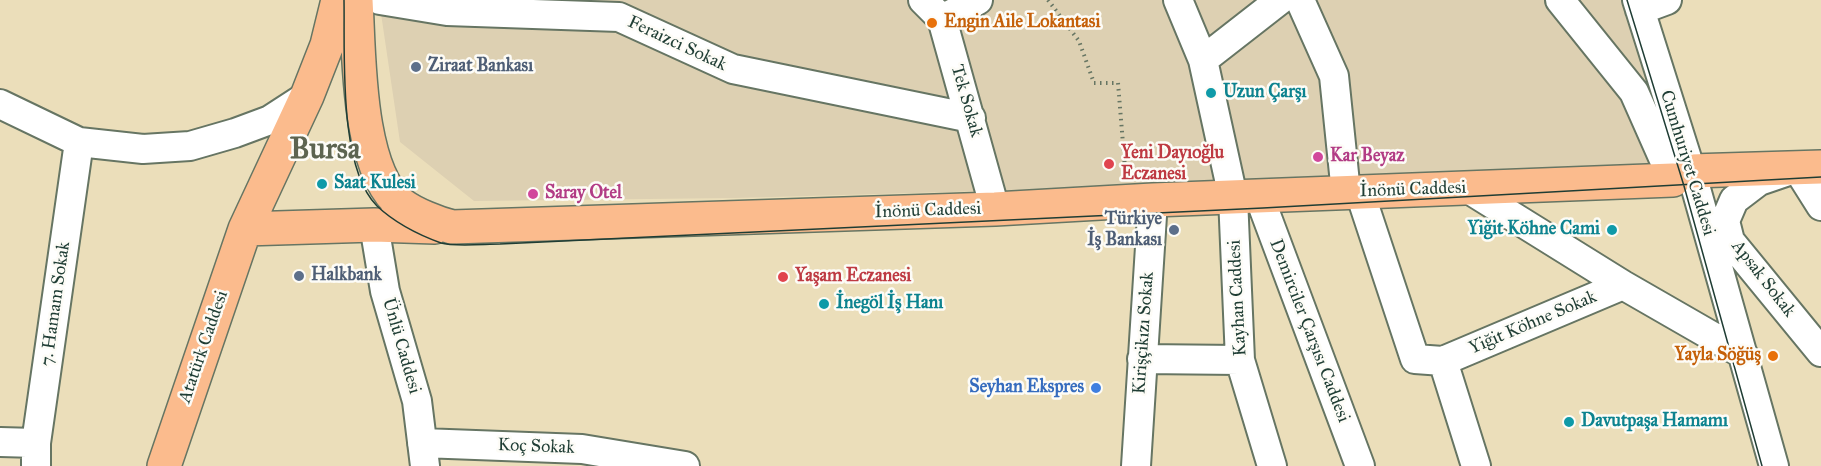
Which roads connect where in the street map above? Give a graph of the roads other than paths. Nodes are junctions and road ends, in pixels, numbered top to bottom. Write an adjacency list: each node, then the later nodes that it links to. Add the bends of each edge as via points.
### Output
1 (338, 0): 13 (main road, Atatürk Caddesi, via 327,45)
2 (356, 0): 26 (main road, İnönü Caddesi, via 365,122 382,183 401,205)
3 (380, 0): 15 (street, Feraizci Sokak, via 447,10 619,17 733,69)
4 (978, 0): 11 (street)
5 (1178, 0): 12 (street)
6 (1300, 0): 20 (street, via 1334,76)
7 (1560, 0): 18 (street, via 1634,92)
8 (1667, 0): 10 (street)
9 (1268, 4): 12 (street)
10 (1638, 5): 18 (street, Cumhuriyet Caddesi)
11 (932, 10): 15 (street, Tek Sokak)
12 (1203, 60): 21 (street)
13 (307, 96): 16 (street, via 270,120 190,146 143,149); 27 (main road, Atatürk Caddesi)
14 (0, 104): 16 (street)
15 (971, 118): 24 (street, Tek Sokak)
16 (79, 142): 35 (street, 7. Hamam Sokak)
17 (1809, 167): 18 (main road, İnönü Caddesi); 23 (street); 29 (street, Apsak Sokak, via 1759,181 1734,200 1725,221 1730,241)
18 (1682, 176): 19 (main road, İnönü Caddesi); 30 (street, Cumhuriyet Caddesi)
19 (1467, 188): 20 (main road, İnönü Caddesi); 28 (street)
20 (1353, 193): 21 (main road, İnönü Caddesi); 33 (street, via 1415,359)
21 (1246, 197): 22 (main road, İnönü Caddesi); 32 (street, Kayhan Caddesi); 41 (street, Demirciler Çarşısı Caddesi)
22 (1152, 200): 24 (main road, İnönü Caddesi); 31 (street, Kirişçikızı Sokak)
23 (1821, 206)
24 (995, 209): 26 (main road, İnönü Caddesi)
25 (374, 225): 26 (main road); 27 (main road); 36 (street, Ünlü Caddesi, via 385,291 417,400)
26 (452, 227)
27 (245, 229): 37 (main road, Atatürk Caddesi)
28 (1623, 285): 30 (street); 33 (street, Yiğit Köhne Sokak)
29 (1821, 352)
30 (1743, 354): 43 (street, Cumhuriyet Caddesi)
31 (1142, 359): 32 (street); 39 (street, Kirişçikızı Sokak)
32 (1240, 360): 40 (street, Kayhan Caddesi)
33 (1443, 361): 42 (street)
34 (0, 442): 35 (street)
35 (36, 454)
36 (424, 455): 38 (street, Koç Sokak, via 582,449)
37 (164, 466)
38 (685, 466)
39 (1136, 466)
40 (1272, 466)
41 (1360, 466)
42 (1476, 466)
43 (1774, 466)

